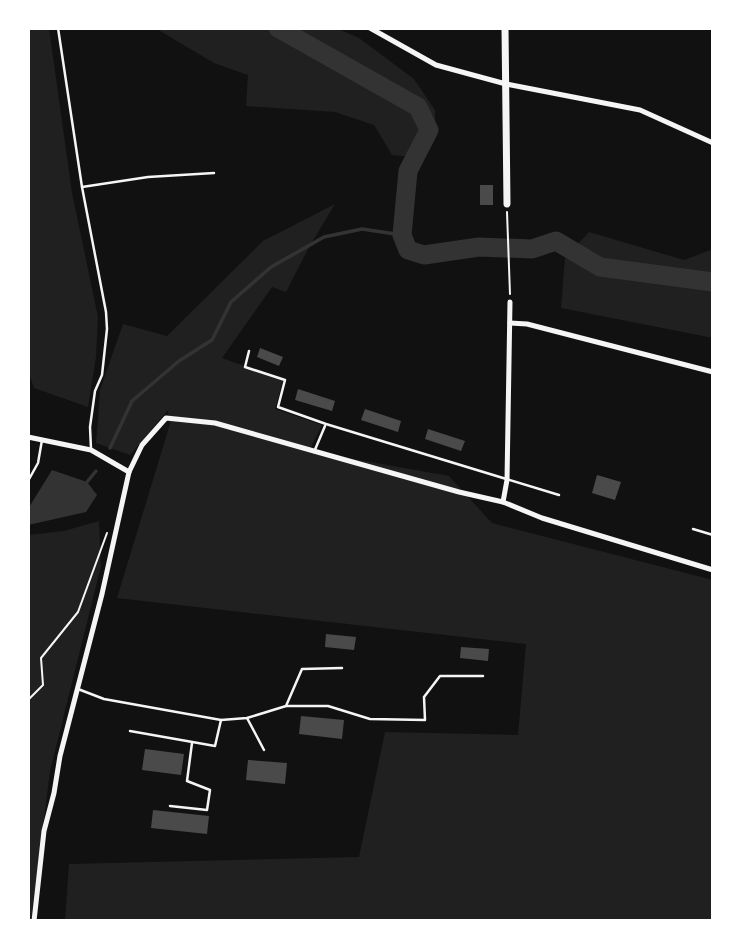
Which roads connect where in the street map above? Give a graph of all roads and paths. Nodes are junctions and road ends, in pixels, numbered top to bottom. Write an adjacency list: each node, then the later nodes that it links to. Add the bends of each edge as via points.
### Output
1 (58, 28): 7 (lane)
2 (370, 28): 4 (street, via 436,65)
3 (505, 28): 4 (street)
4 (506, 84): 5 (street, via 640,110); 8 (street)
5 (713, 143)
6 (214, 173): 7 (lane)
7 (82, 187): 16 (lane, via 107,329 102,375 95,391)
8 (507, 204): 9 (path)
9 (510, 302): 10 (street)
10 (510, 323): 12 (street); 19 (street)
11 (249, 351): 13 (lane, via 245,367 285,380 278,407)
12 (713, 372)
13 (326, 424): 17 (lane); 19 (lane)
14 (28, 437): 15 (street)
15 (42, 440): 16 (street); 20 (lane, via 38,463)
16 (91, 450): 18 (street)
17 (314, 452): 18 (street, via 215,423 166,418 142,445); 22 (street)
18 (129, 472): 29 (street)
19 (507, 480): 21 (lane); 22 (street)
20 (28, 481)
21 (559, 495)
22 (503, 502): 26 (street)
23 (110, 523): 30 (path, via 78,612 41,658 43,685)
24 (693, 529): 25 (lane)
25 (713, 535)
26 (713, 570)
27 (342, 668): 31 (lane, via 302,669)
28 (483, 676): 31 (lane, via 440,676 424,697 425,720 370,719 328,706)
29 (77, 688): 33 (lane, via 104,699); 38 (street, via 44,831)
30 (28, 700)
31 (286, 706): 32 (lane)
32 (247, 718): 33 (lane); 36 (lane)
33 (221, 720): 35 (lane, via 215,746)
34 (130, 732): 35 (lane)
35 (192, 743): 37 (lane, via 187,781 210,790 207,810)
36 (264, 750)
37 (170, 806)
38 (34, 921)

